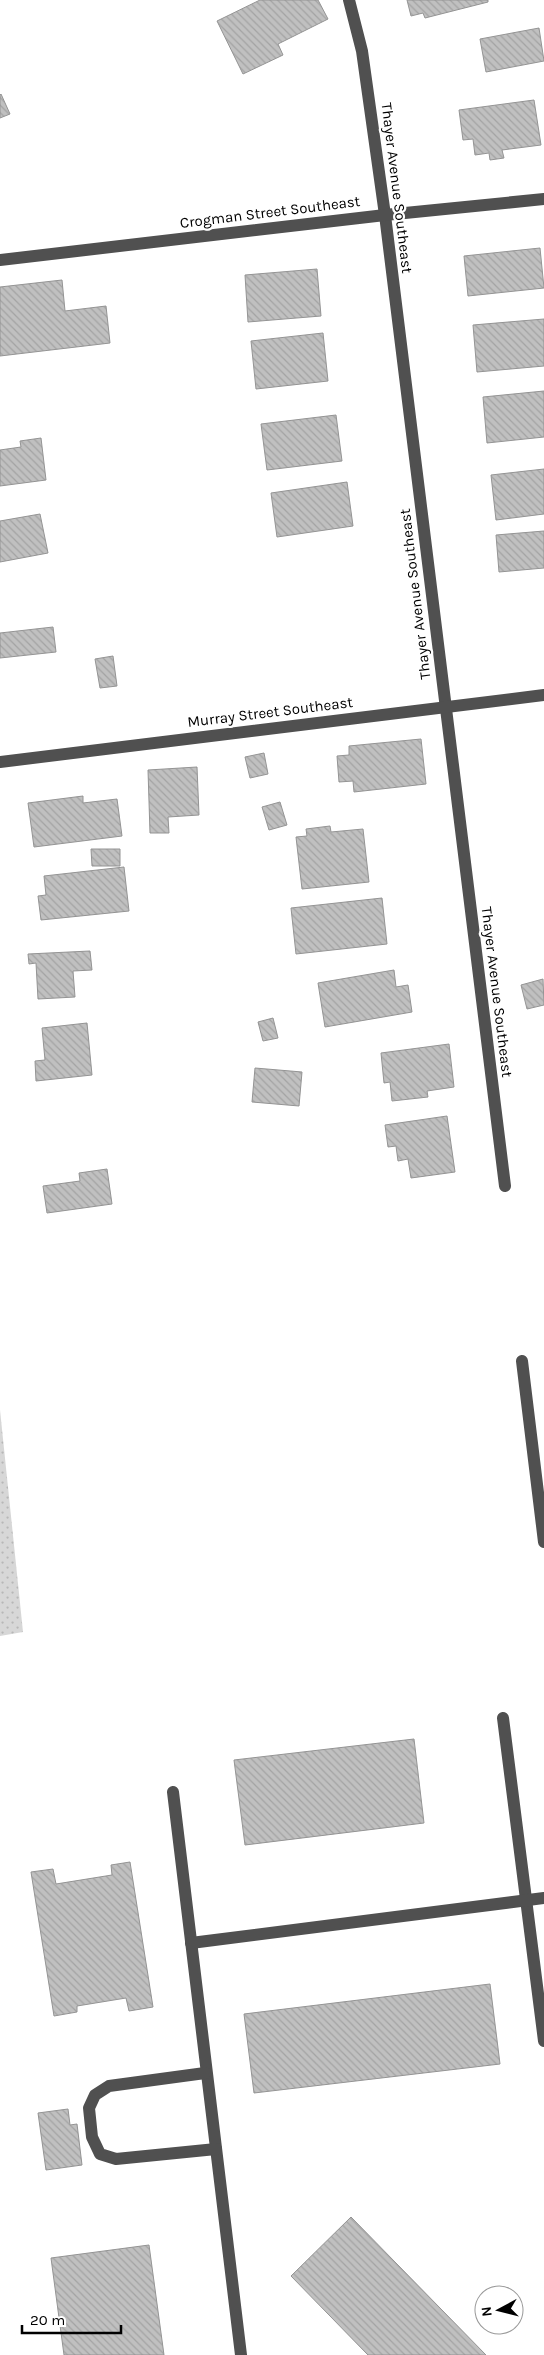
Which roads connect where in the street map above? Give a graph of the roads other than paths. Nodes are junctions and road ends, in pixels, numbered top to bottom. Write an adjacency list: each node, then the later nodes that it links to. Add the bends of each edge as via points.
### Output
1 (349, 0): 3 (street, Thayer Avenue Southeast, via 362,51)
2 (544, 199): 3 (street, Crogman Street Southeast)
3 (385, 215): 4 (street, Crogman Street Southeast); 6 (street, Thayer Avenue Southeast)
4 (0, 260)
5 (544, 695): 6 (street, Murray Street Southeast)
6 (445, 706): 7 (street, Murray Street Southeast); 8 (street, Thayer Avenue Southeast)
7 (0, 762)
8 (505, 1186)
9 (522, 1360): 10 (street)
10 (544, 1542)
11 (503, 1718): 14 (street)
12 (173, 1792): 15 (street)
13 (544, 1898): 14 (street)
14 (527, 1902): 15 (street); 16 (street)
15 (191, 1943): 17 (street)
16 (544, 2041)
17 (205, 2073): 18 (street); 18 (street, via 109,2086 95,2095 89,2108 92,2137 100,2154 116,2159)
18 (216, 2149): 19 (street)
19 (240, 2355)

